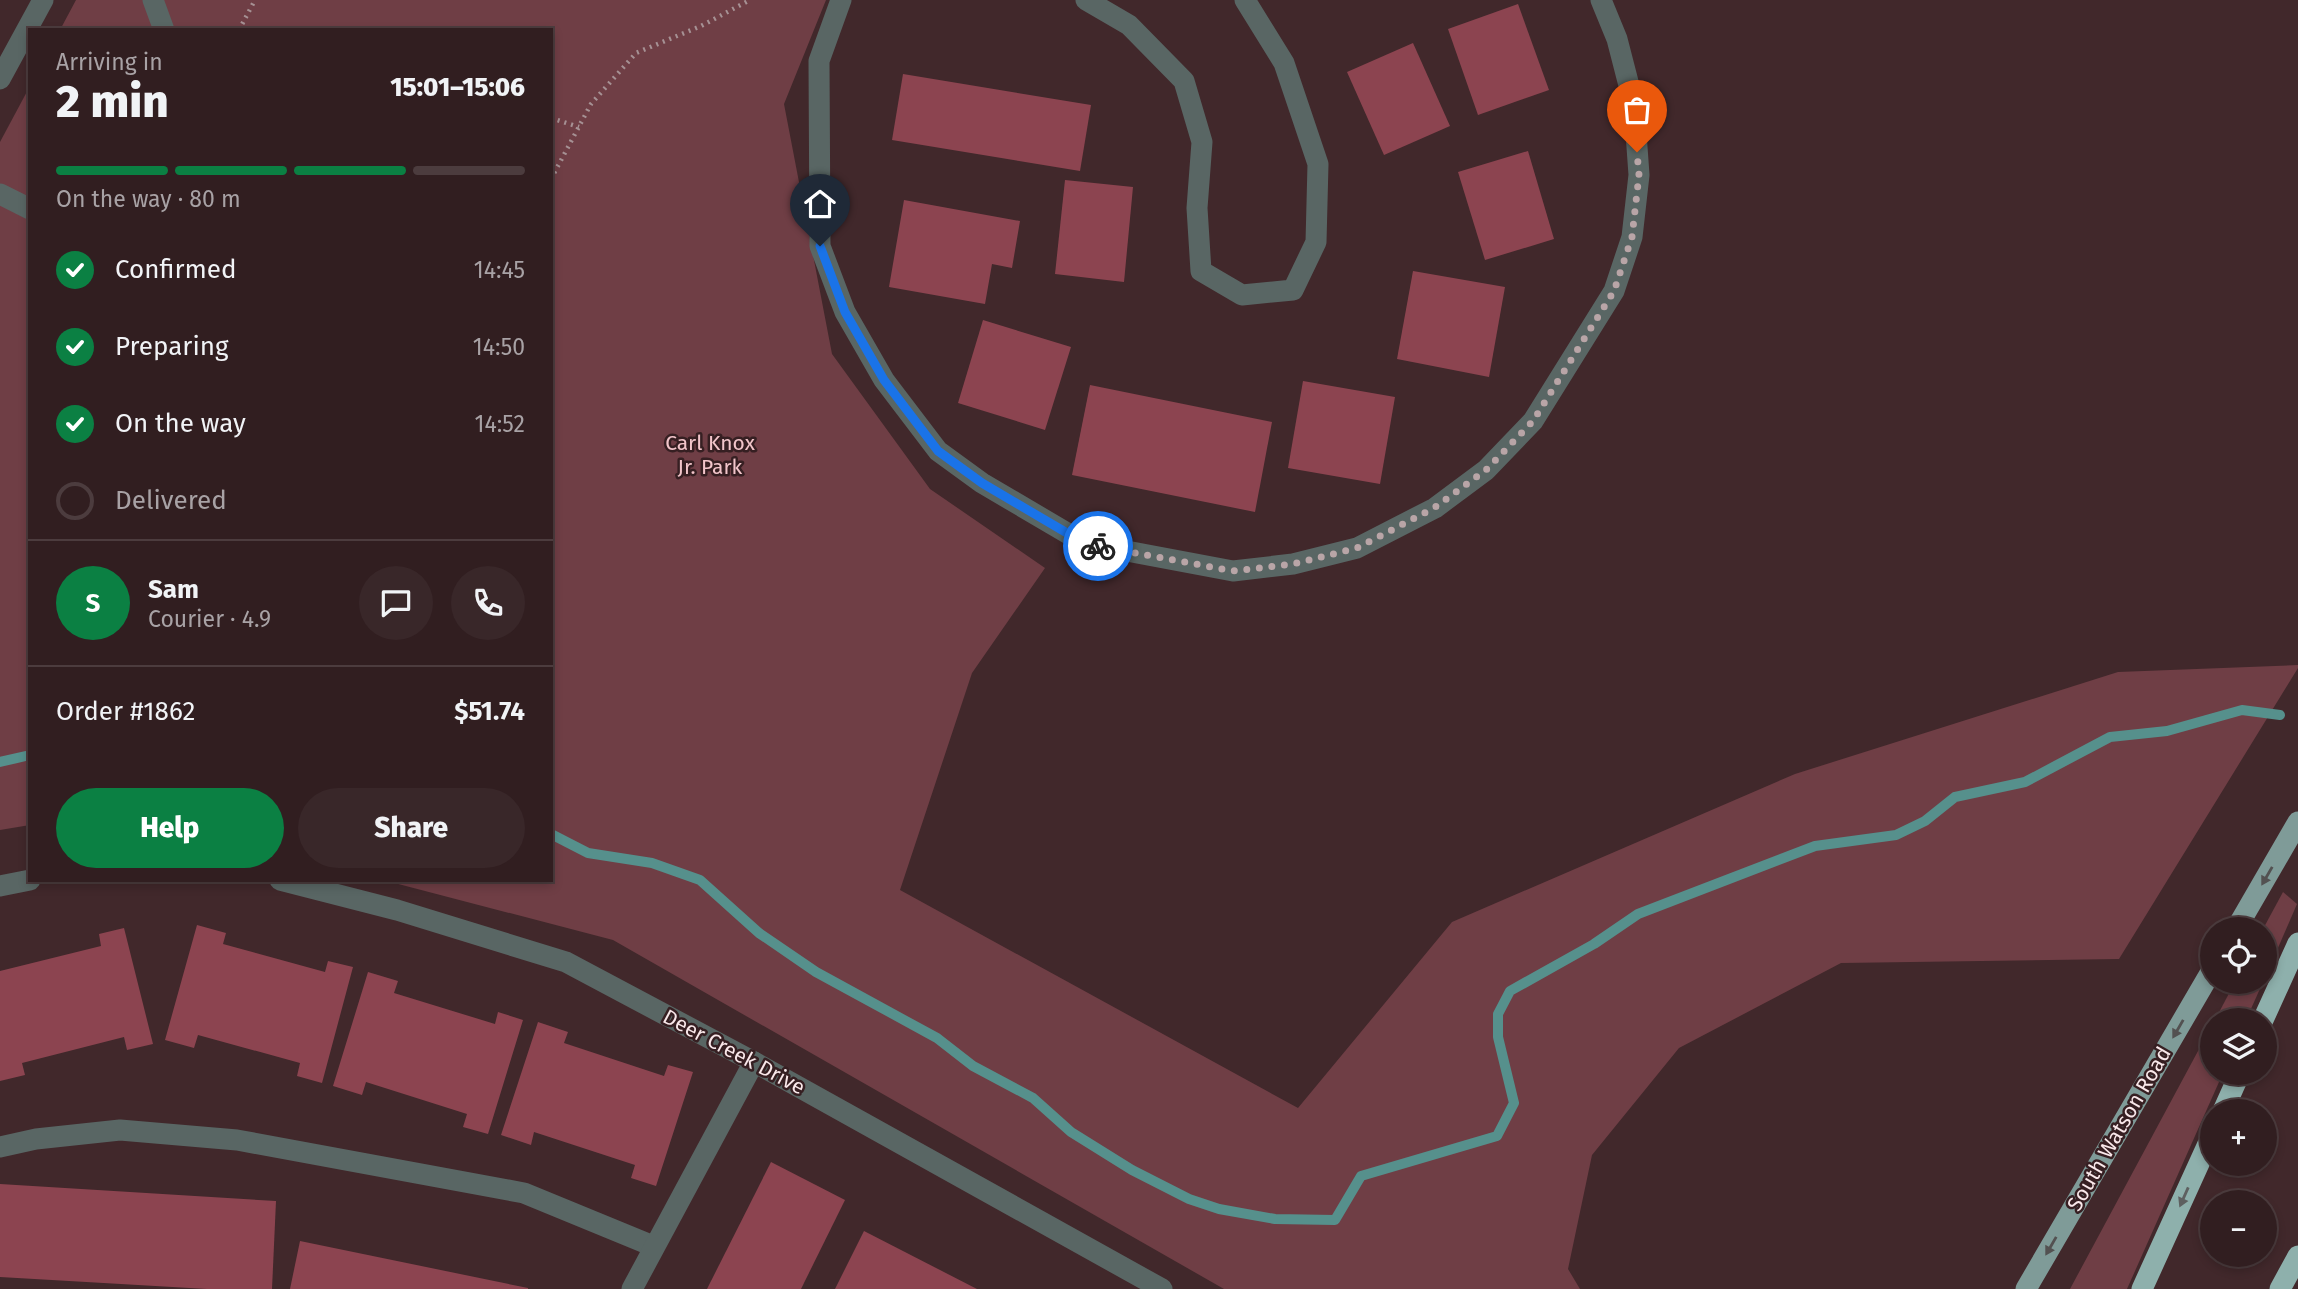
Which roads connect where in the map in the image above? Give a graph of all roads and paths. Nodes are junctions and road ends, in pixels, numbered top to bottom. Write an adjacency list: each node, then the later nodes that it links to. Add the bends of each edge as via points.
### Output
1 (43, 0): 11 (street)
2 (153, 0): 9 (street)
3 (255, 0): 10 (path)
4 (750, 0): 13 (path, via 636,53 591,104)
5 (841, 0): 8 (street, via 819,61 820,246 845,312 884,380 938,451 982,483 1084,543 1233,571 1293,564 1357,548 1455,493 1486,470 1533,421 1614,291 1632,237 1639,175 1634,105 1617,39)
6 (1086, 0): 7 (street, via 1129,25 1184,81 1202,142 1197,208 1201,271 1242,295 1293,290 1316,242 1318,164 1284,63)
7 (1245, 0)
8 (1601, 0)
9 (163, 28)
10 (240, 28)
11 (0, 79)
12 (553, 119): 13 (path)
13 (579, 127): 14 (path)
14 (553, 175)
15 (0, 194): 16 (street)
16 (28, 208)
17 (2298, 822): 21 (main road, one-way to 21)
18 (28, 880): 20 (street)
19 (288, 882): 25 (street, Deer Creek Drive, via 566,962)
20 (0, 886)
21 (2243, 917)
22 (2298, 943): 24 (highway)
23 (2200, 991): 32 (main road, South Watson Road, one-way to 32)
24 (2268, 1008)
25 (754, 1062): 28 (street); 31 (street, Deer Creek Drive)
26 (0, 1147): 28 (street, via 120,1130 237,1140 524,1193)
27 (2200, 1161): 33 (highway, one-way to 33)
28 (653, 1246): 30 (street)
29 (2298, 1256): 34 (highway)
30 (632, 1289)
31 (1162, 1289)
32 (2026, 1289)
33 (2142, 1289)
34 (2280, 1289)

